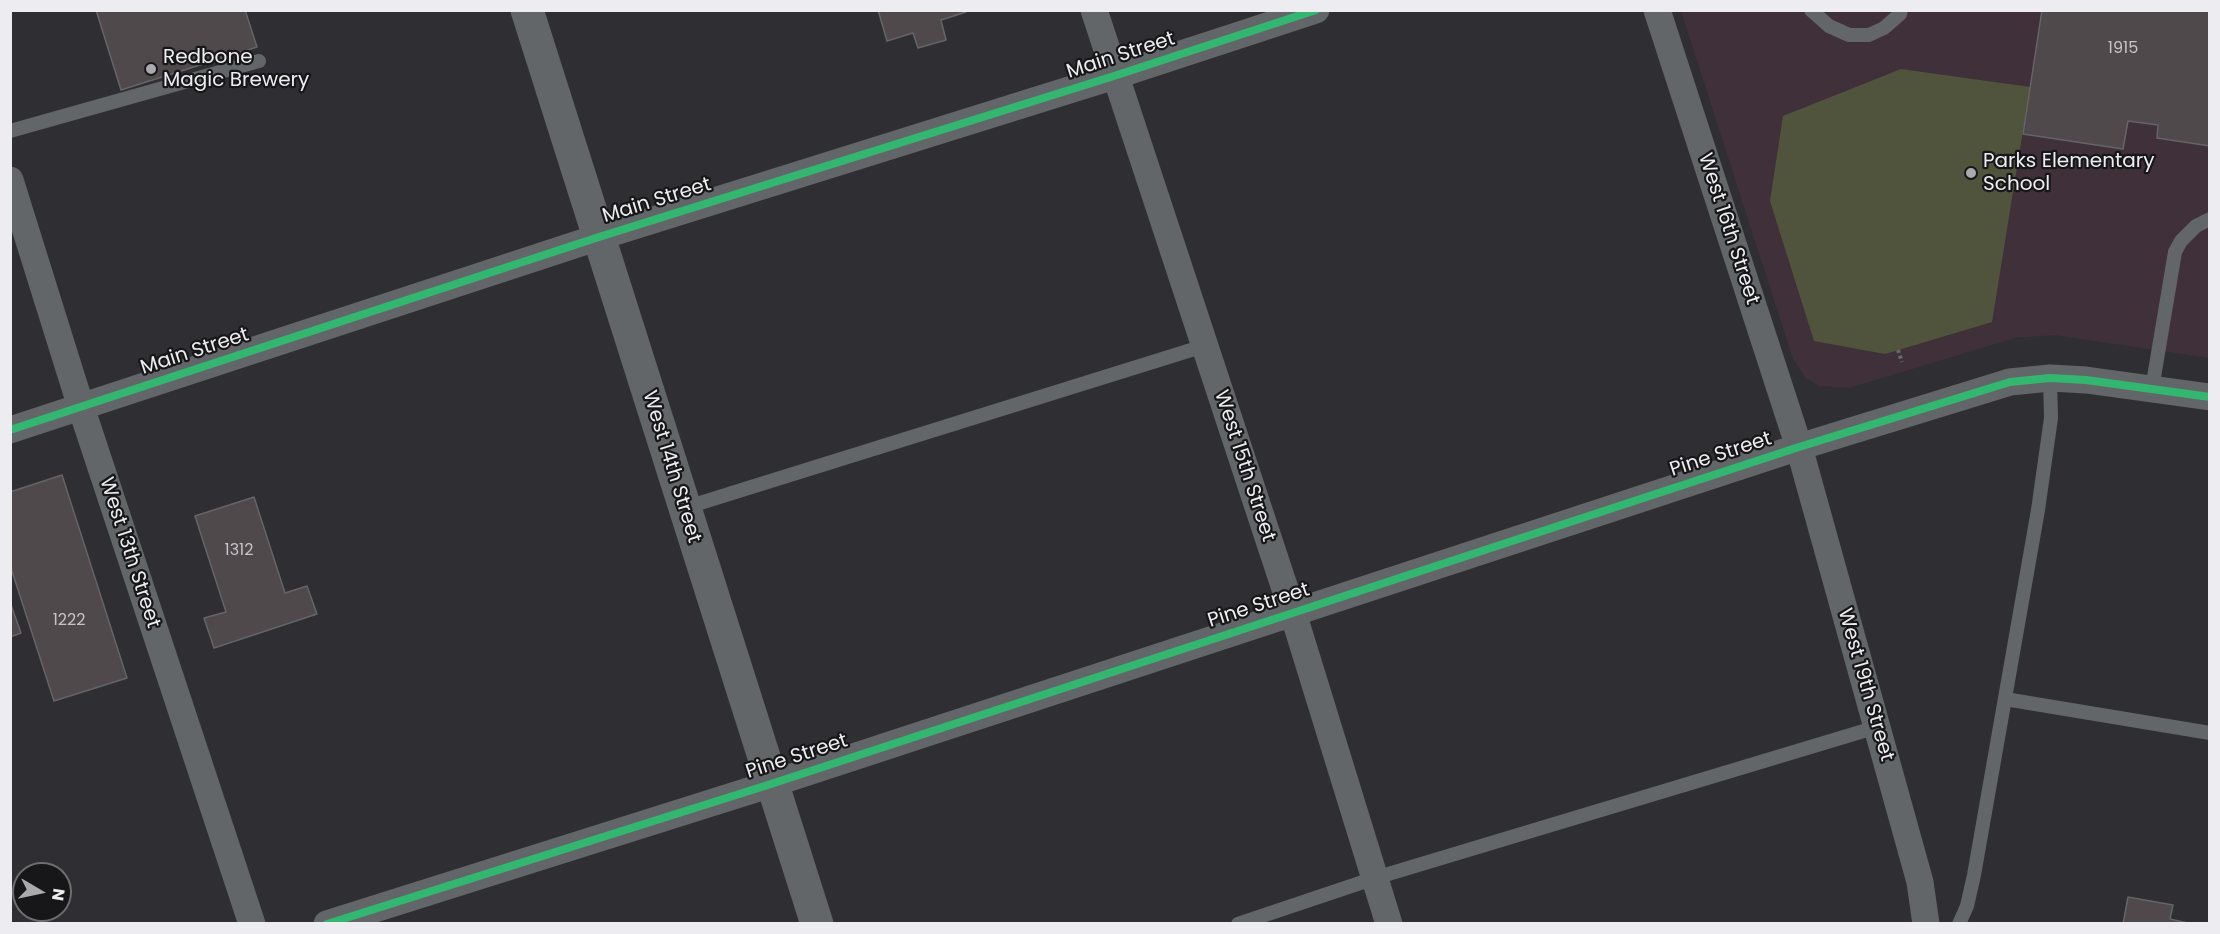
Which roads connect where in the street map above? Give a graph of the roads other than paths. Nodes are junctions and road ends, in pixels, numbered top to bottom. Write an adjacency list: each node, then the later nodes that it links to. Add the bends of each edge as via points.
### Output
1 (527, 10): 12 (street, West 14th Street)
2 (1094, 10): 8 (street, West 15th Street)
3 (1316, 10): 8 (street, Main Street)
4 (1657, 10): 19 (street, West 16th Street)
5 (1811, 10): 6 (lane, via 1829,26 1849,35 1869,35 1884,28)
6 (1901, 10)
7 (259, 62): 9 (lane)
8 (1114, 76): 12 (street, Main Street); 13 (street, West 15th Street)
9 (10, 131)
10 (10, 180): 17 (street, West 13th Street)
11 (2210, 219): 15 (lane, via 2196,226 2175,252)
12 (599, 237): 17 (street, Main Street); 20 (street, West 14th Street)
13 (1204, 346): 20 (lane); 21 (street, West 15th Street)
14 (2050, 378): 15 (street, Pine Street); 19 (street, Pine Street, via 2010,382); 22 (lane, via 2051,418)
15 (2152, 389): 16 (street, Pine Street)
16 (2210, 397)
17 (81, 407): 18 (street, Main Street); 27 (street, West 13th Street)
18 (10, 430)
19 (1798, 447): 21 (street, Pine Street); 23 (street, West 19th Street)
20 (684, 508): 25 (street, West 14th Street)
21 (1293, 613): 25 (street, Pine Street); 26 (street, West 15th Street)
22 (2005, 699): 24 (lane); 33 (lane, via 1974,874)
23 (1877, 727): 26 (lane); 32 (street, West 19th Street, via 1920,882)
24 (2210, 733)
25 (771, 784): 28 (street, Pine Street); 29 (street, West 14th Street)
26 (1375, 878): 30 (lane); 31 (street, West 15th Street)
27 (252, 924)
28 (327, 924)
29 (816, 924)
30 (1238, 924)
31 (1389, 924)
32 (1926, 924)
33 (1959, 924)

